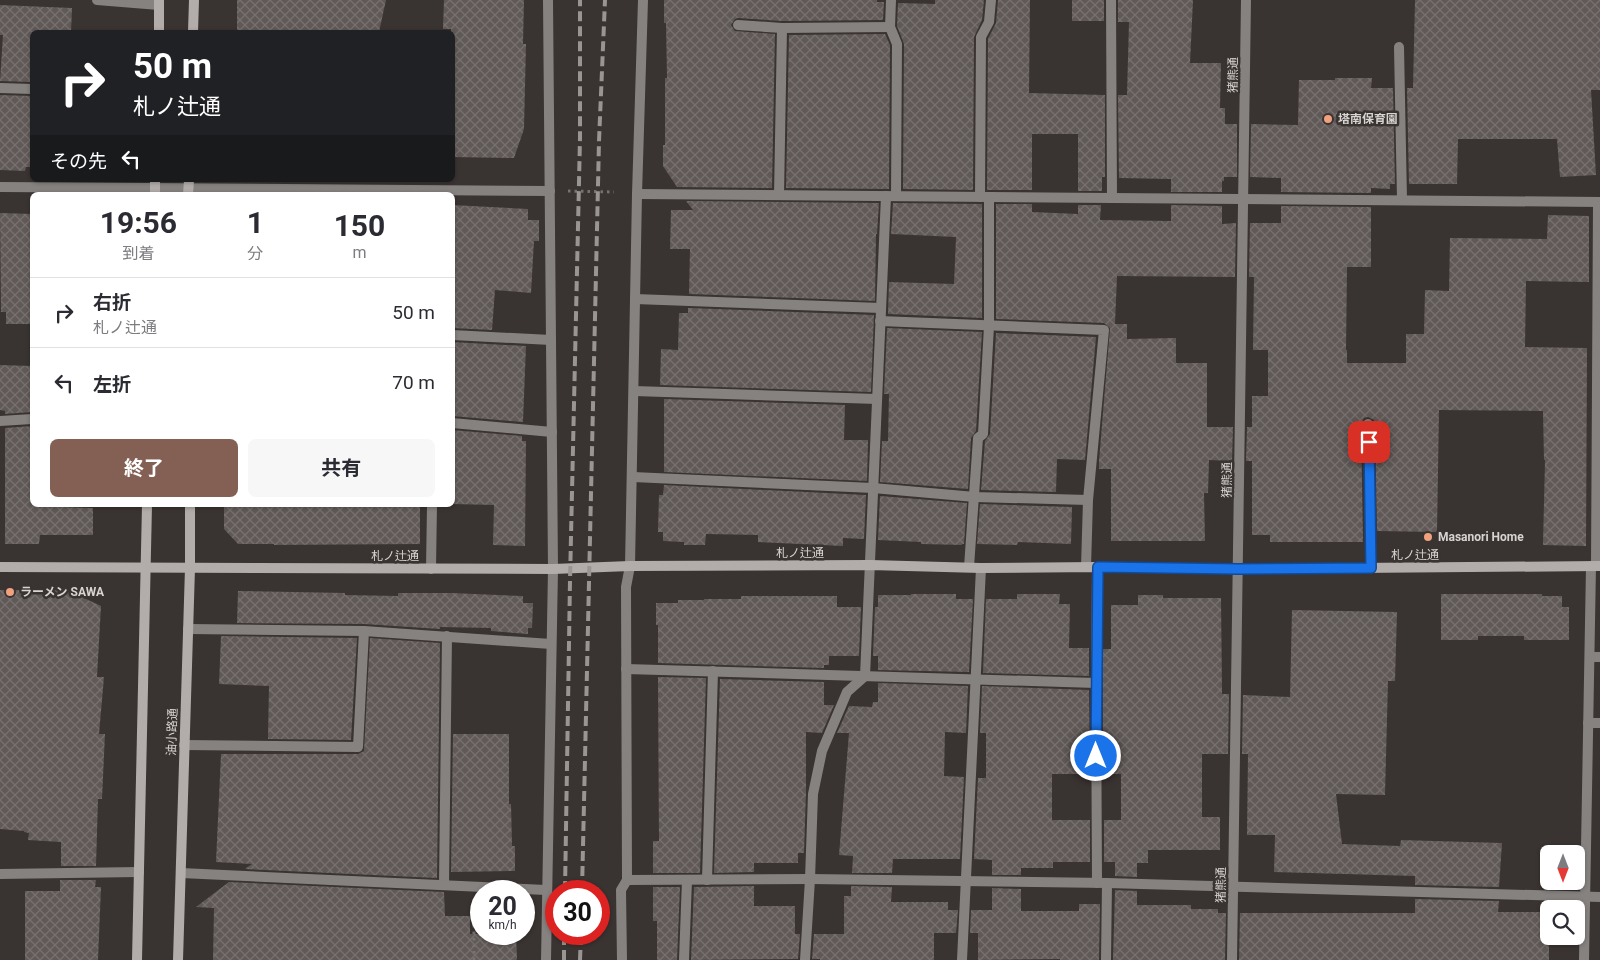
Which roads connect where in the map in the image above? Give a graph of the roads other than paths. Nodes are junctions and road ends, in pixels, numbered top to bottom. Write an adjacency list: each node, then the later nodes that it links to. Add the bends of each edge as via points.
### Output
1 (97, 0): 9 (street)
2 (194, 0): 14 (street)
3 (548, 0): 21 (street)
4 (643, 0): 24 (street)
5 (891, 0): 11 (street)
6 (991, 0): 27 (street, via 989,22 981,37)
7 (1111, 0): 28 (street)
8 (1246, 0): 29 (street, 猪熊通)
9 (159, 3): 13 (street)
10 (738, 25): 12 (street)
11 (890, 27): 12 (street); 26 (street, via 897,44)
12 (782, 28): 25 (street)
13 (159, 30)
14 (193, 30)
15 (1399, 47): 30 (street)
16 (0, 88): 17 (street)
17 (30, 90)
18 (0, 187): 19 (street)
19 (155, 188): 20 (street)
20 (189, 188): 22 (street)
21 (550, 191): 23 (street); 37 (street)
22 (338, 192)
23 (455, 193)
24 (637, 194): 25 (street); 32 (street)
25 (779, 195): 26 (street)
26 (891, 196): 27 (street); 33 (street)
27 (984, 197): 28 (street); 35 (street)
28 (1112, 198): 29 (street)
29 (1243, 199): 30 (street); 65 (street, 猪熊通)
30 (1402, 200): 31 (street)
31 (1599, 202): 54 (street)
32 (635, 300): 33 (street); 38 (street)
33 (881, 308): 34 (street)
34 (880, 321): 35 (street); 39 (street)
35 (989, 326): 47 (street); 48 (street, via 1104,330)
36 (455, 335): 37 (street)
37 (552, 340): 44 (street)
38 (634, 391): 39 (street); 45 (street)
39 (877, 400): 46 (street)
40 (30, 419): 41 (street)
41 (0, 421)
42 (455, 423): 44 (street)
43 (1368, 424): 62 (street)
44 (552, 432): 64 (street)
45 (633, 477): 46 (street); 53 (street)
46 (873, 488): 47 (street); 52 (street)
47 (975, 497): 48 (street); 56 (street)
48 (1088, 500): 57 (street)
49 (147, 507): 59 (street)
50 (190, 507): 60 (street, 油小路通)
51 (432, 507): 63 (street)
52 (870, 565): 53 (street, 札ノ辻通); 56 (street, 札ノ辻通); 73 (street)
53 (630, 566): 64 (street, 札ノ辻通); 71 (street, via 626,587)
54 (1596, 566): 62 (street, 札ノ辻通); 70 (street)
55 (0, 567): 59 (street, 札ノ辻通)
56 (969, 567): 61 (street, 札ノ辻通)
57 (1086, 567): 58 (street, 札ノ辻通); 61 (street, 札ノ辻通)
58 (1098, 567): 65 (street, 札ノ辻通); 75 (street)
59 (146, 568): 60 (street, 札ノ辻通); 79 (street)
60 (190, 568): 63 (street, 札ノ辻通); 66 (street, 油小路通)
61 (981, 568): 74 (street)
62 (1371, 568): 65 (street, 札ノ辻通)
63 (431, 569): 64 (street, 札ノ辻通)
64 (553, 569): 69 (street)
65 (1238, 569): 90 (street, 猪熊通)
66 (188, 629): 67 (street); 78 (street, 油小路通)
67 (364, 631): 68 (street); 78 (street, via 358,747)
68 (447, 636): 69 (street); 89 (street)
69 (551, 644): 83 (street)
70 (1595, 657): 76 (street)
71 (626, 669): 72 (street); 84 (street)
72 (713, 671): 73 (street); 86 (street)
73 (865, 676): 74 (street); 82 (street, via 848,692 822,751 813,794)
74 (975, 680): 75 (street); 87 (street)
75 (1096, 683): 88 (street)
76 (1588, 723): 77 (street); 92 (street)
77 (1600, 723)
78 (184, 745): 80 (street, 油小路通)
79 (139, 872): 81 (street); 95 (street)
80 (181, 873): 89 (street); 96 (street, 油小路通)
81 (0, 874)
82 (810, 879): 86 (street); 87 (street); 100 (street)
83 (546, 880)
84 (627, 880): 85 (street); 98 (street, via 621,890)
85 (686, 880): 86 (street); 99 (street)
86 (708, 880)
87 (965, 881): 88 (street); 101 (street)
88 (1102, 883): 90 (street); 102 (street)
89 (444, 885): 91 (street)
90 (1233, 887): 92 (street); 103 (street, 猪熊通)
91 (545, 890)
92 (1586, 897): 93 (street); 104 (street)
93 (1600, 897)
94 (546, 945): 97 (street)
95 (137, 960)
96 (178, 960)
97 (546, 960)
98 (622, 960)
99 (684, 960)
100 (805, 960)
101 (962, 960)
102 (1106, 960)
103 (1232, 960)
104 (1584, 960)

